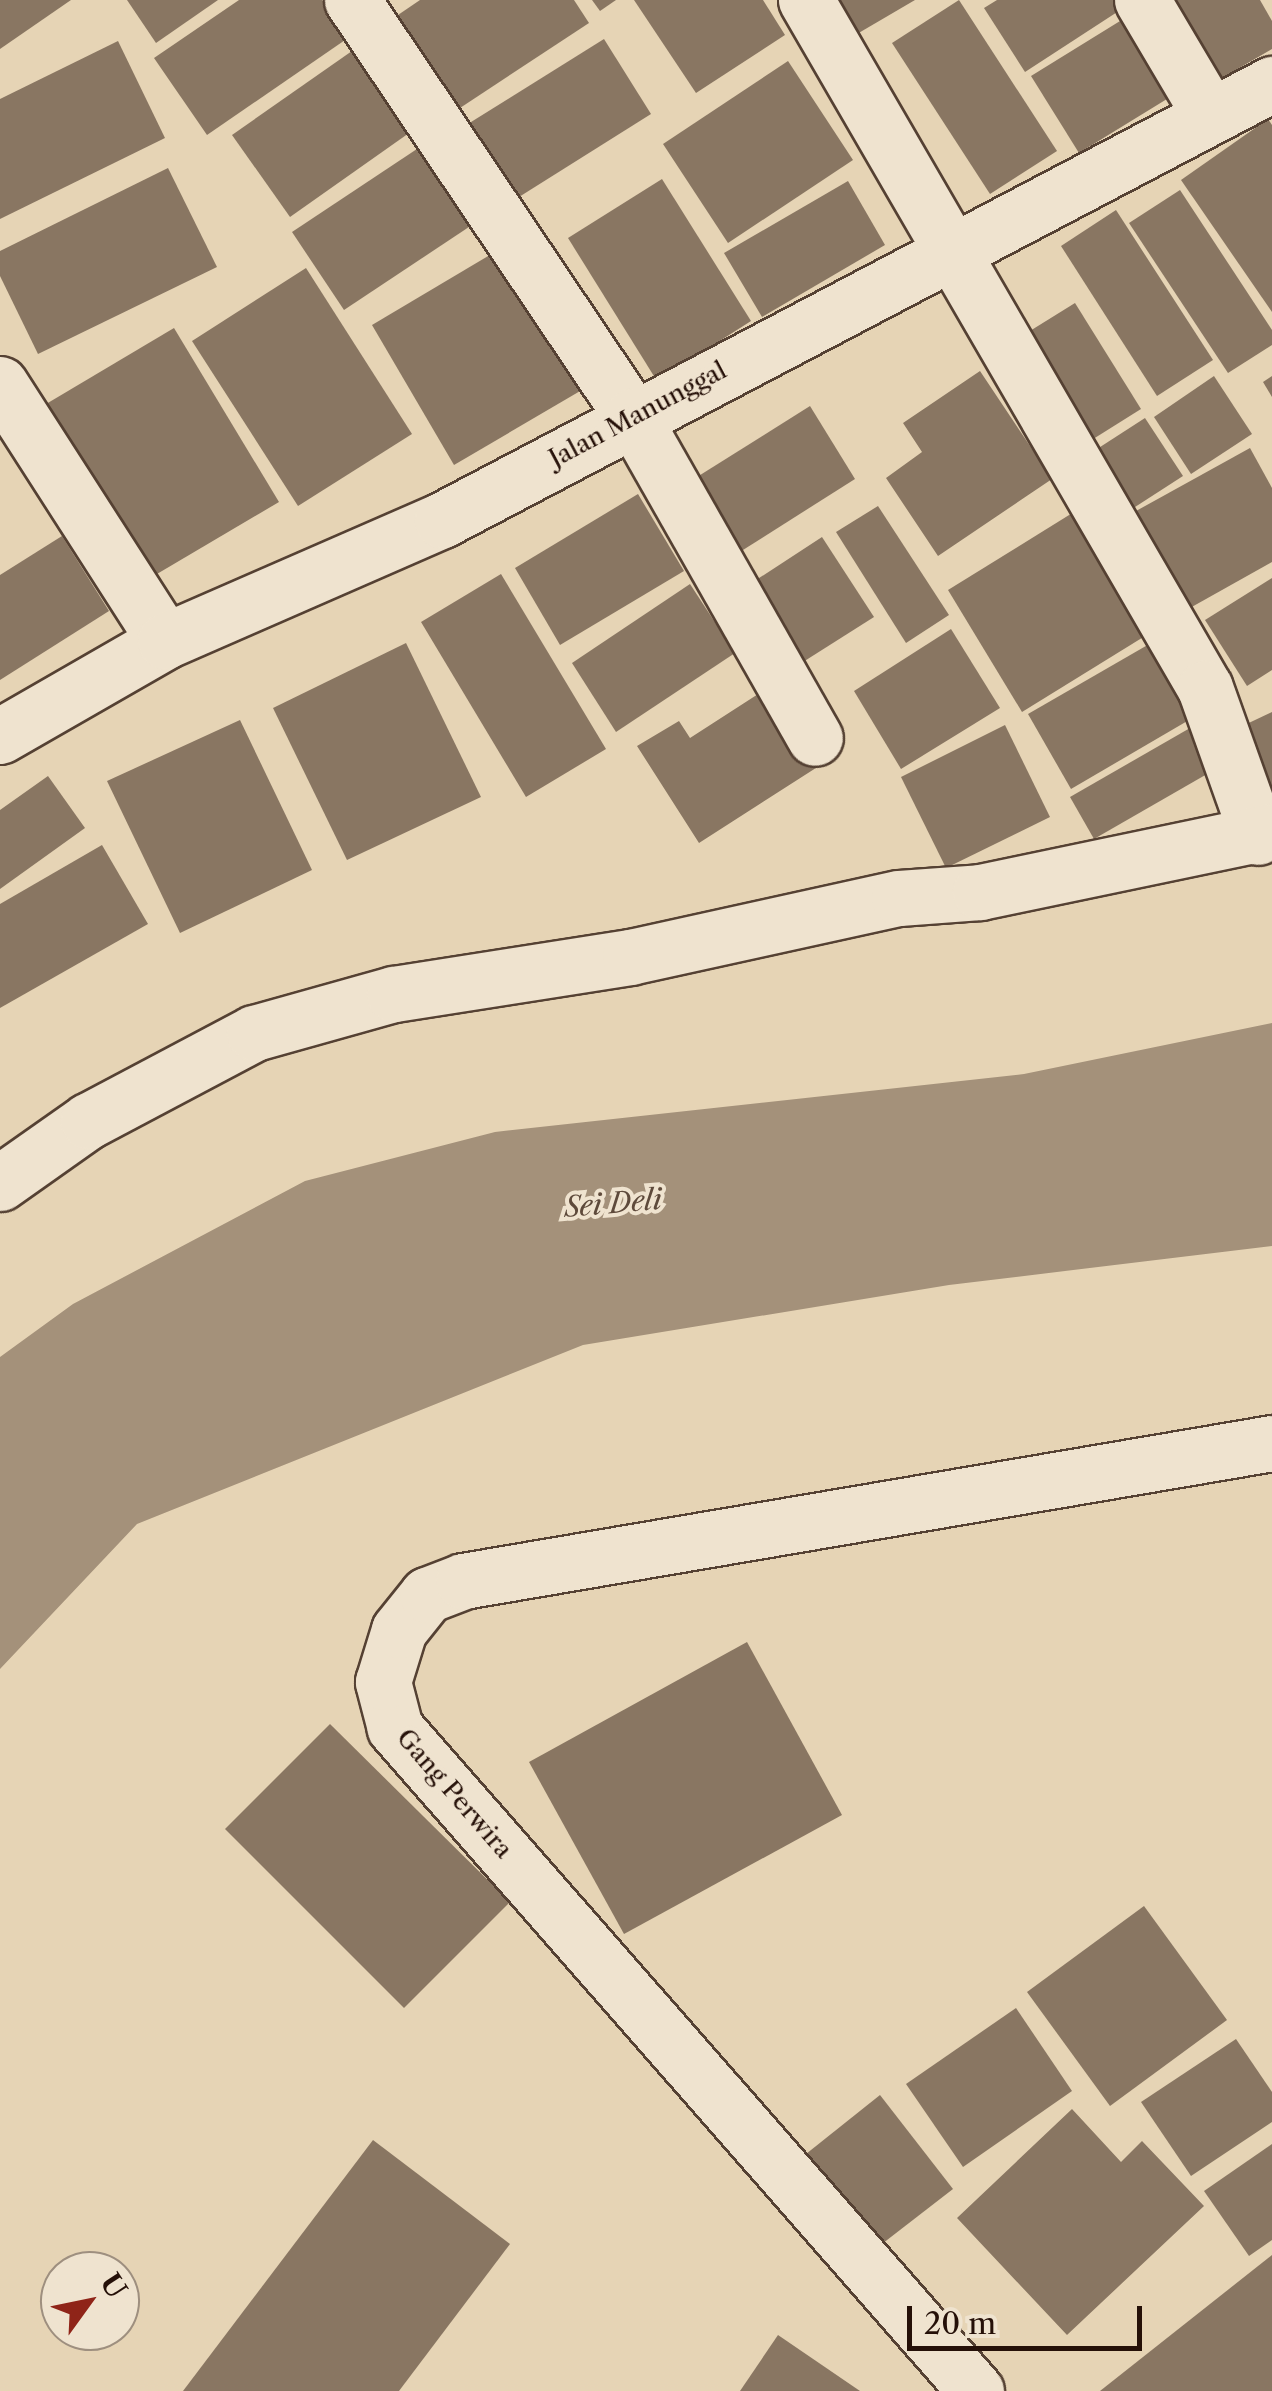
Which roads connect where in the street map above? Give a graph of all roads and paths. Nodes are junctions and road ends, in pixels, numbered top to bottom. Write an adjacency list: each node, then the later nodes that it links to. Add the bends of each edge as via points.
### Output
1 (352, 0): 8 (street)
2 (806, 0): 6 (street)
3 (1142, 0): 5 (street)
4 (1272, 84): 5 (street, Jalan Manunggal)
5 (1210, 115): 6 (street, Jalan Manunggal)
6 (955, 256): 8 (street, Jalan Manunggal); 12 (street, via 1205,688)
7 (0, 384): 9 (street)
8 (632, 416): 9 (street, Jalan Manunggal, via 442,520); 11 (street)
9 (165, 641): 10 (street, Jalan Manunggal)
10 (0, 736)
11 (815, 738)
12 (1265, 834): 13 (street, via 980,892 899,898 630,958 394,994 254,1032 88,1121)
13 (0, 1183)
14 (1272, 1443): 15 (street, Gang Perwira, via 463,1582 427,1595 398,1630 383,1682 395,1728)
15 (976, 2391)

